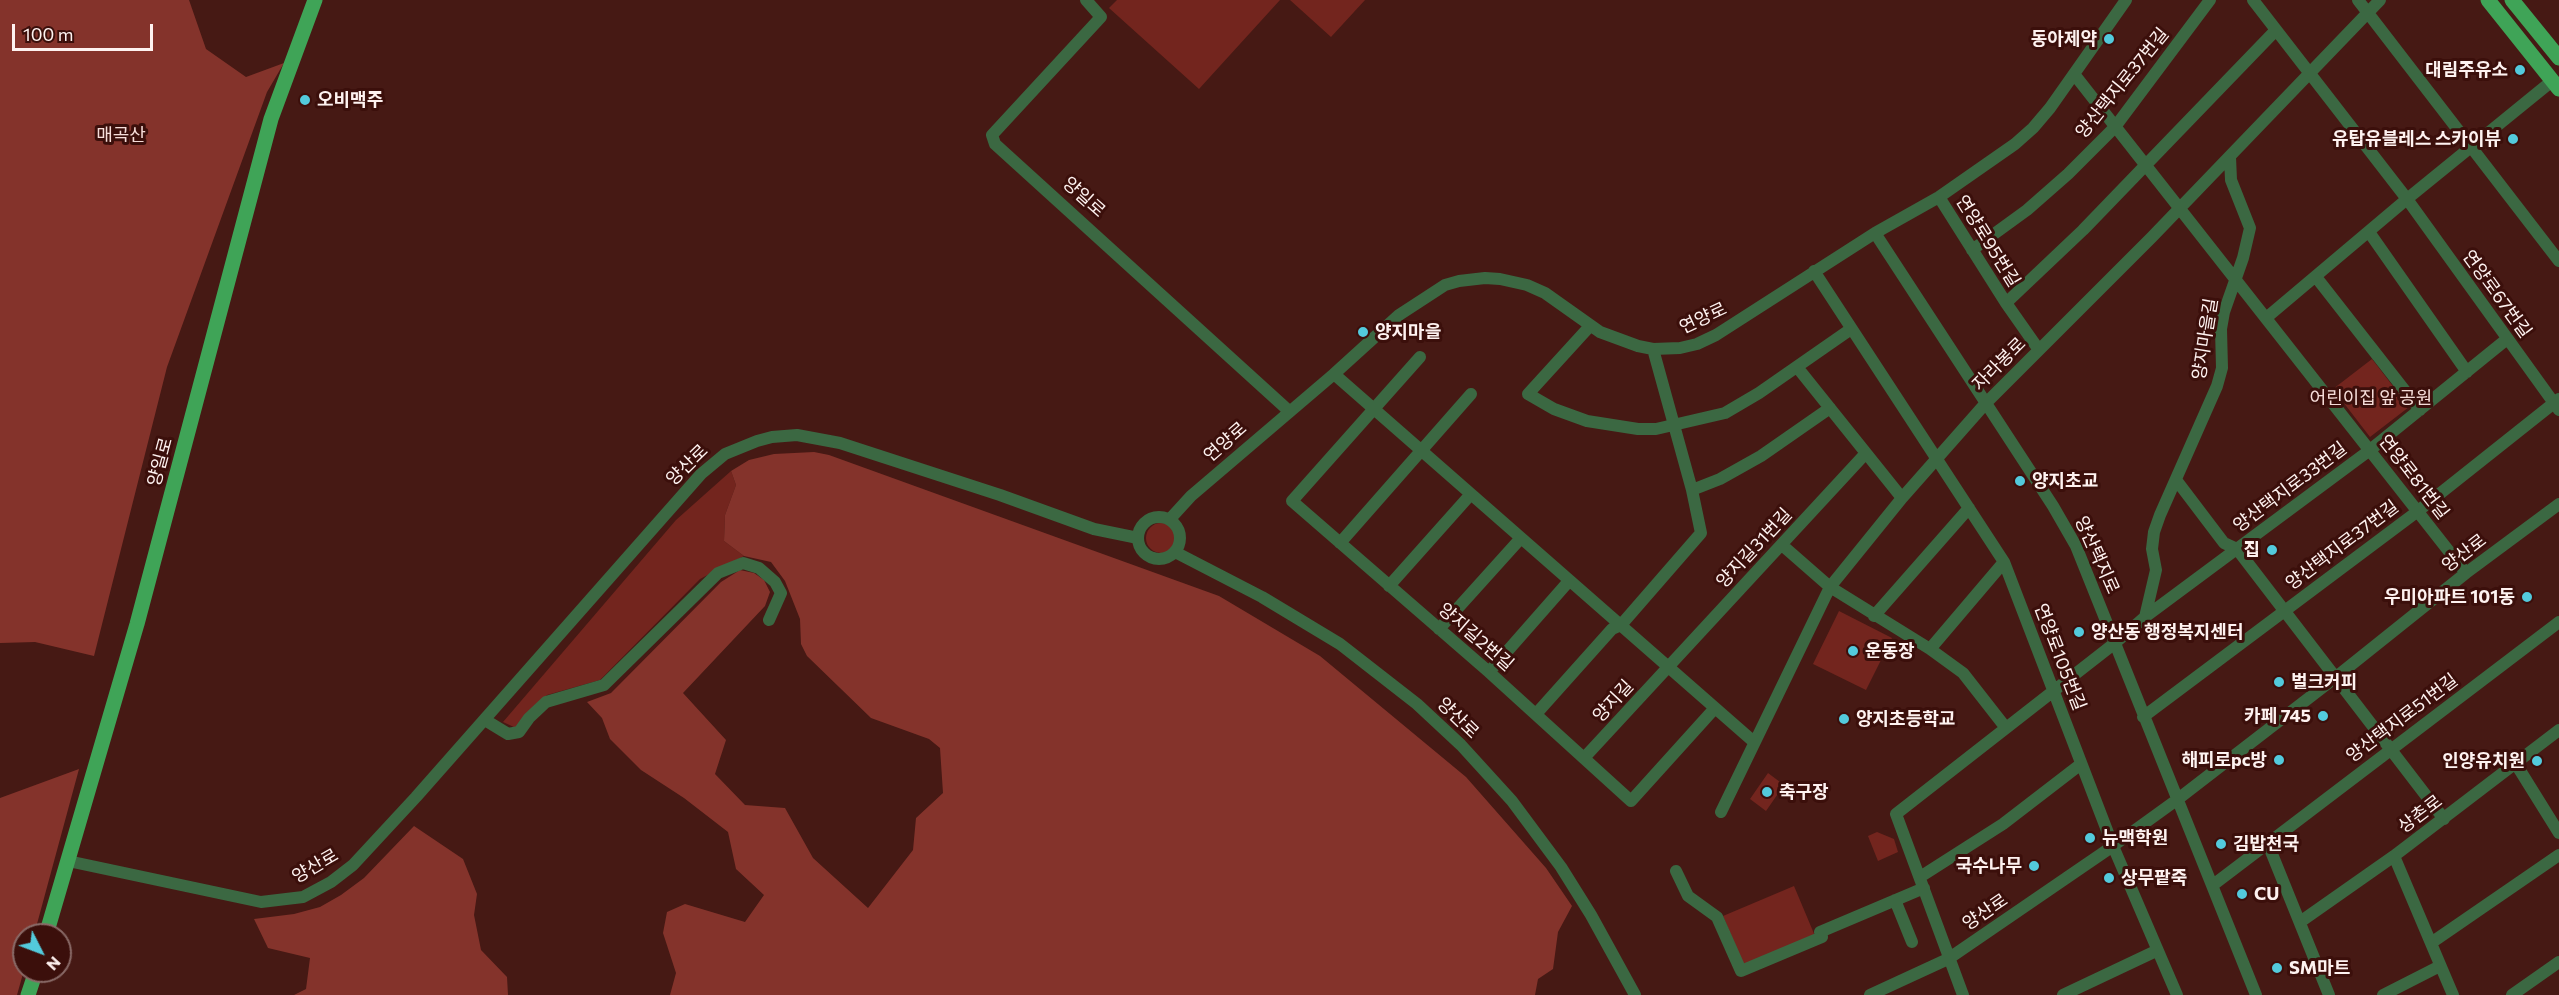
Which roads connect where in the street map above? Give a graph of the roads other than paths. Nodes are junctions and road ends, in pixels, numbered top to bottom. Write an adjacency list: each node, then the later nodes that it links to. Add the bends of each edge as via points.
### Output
1 (315, 0): 104 (main road, 양일로, via 271,119 137,624)
2 (1086, 0): 47 (street, 양일로, via 1101,17 992,135 995,144)
3 (2126, 0): 14 (street, 연양로)
4 (2210, 0): 16 (street, 양산택지로37번길)
5 (2253, 0): 11 (street, 연양로67번길)
6 (2358, 0): 10 (street)
7 (2380, 0): 10 (street, 자라봉로)
8 (2488, 0): 15 (main road)
9 (2512, 0): 12 (main road)
10 (2368, 13): 13 (street, 자라봉로); 17 (street)
11 (2276, 30): 13 (street, 연양로67번길); 19 (street)
12 (2559, 58)
13 (2309, 73): 18 (street, 자라봉로); 21 (street, 연양로67번길)
14 (2074, 74): 16 (street, 연양로81번길); 20 (street, 연양로, via 2033,128)
15 (2556, 85): 17 (street)
16 (2115, 127): 19 (street, 연양로81번길); 25 (street, 양산택지로37번길, via 2034,204)
17 (2471, 148): 21 (street); 26 (street)
18 (2230, 157): 22 (street, 자라봉로); 29 (street, 양지마을길, via 2231,180 2250,228)
19 (2145, 165): 22 (street, 연양로81번길); 30 (street, 연양로95번길)
20 (1939, 197): 24 (street, 연양로); 25 (street, 연양로95번길)
21 (2407, 199): 23 (street); 34 (street, 연양로67번길)
22 (2179, 207): 29 (street, 연양로81번길); 36 (street, 자라봉로)
23 (2369, 232): 28 (street); 39 (street)
24 (1875, 233): 27 (street, 연양로); 42 (street, 양산택지로)
25 (1972, 250): 30 (street, 연양로95번길)
26 (2559, 261)
27 (1814, 271): 33 (street, 연양로105번길); 35 (street, 연양로, via 1716,335 1680,348)
28 (2316, 277): 31 (street); 46 (street)
29 (2235, 279): 31 (street, 연양로81번길); 53 (street, 양지마을길, via 2223,312 2220,376)
30 (2006, 303): 36 (street, 연양로95번길)
31 (2266, 318): 49 (street, 연양로81번길)
32 (1590, 326): 35 (street, 연양로, via 1624,342); 40 (street, 연양로, via 1545,293 1527,285 1500,279 1459,280 1426,295 1399,315); 48 (street, via 1528,394 1554,409 1602,425 1647,429)
33 (1851, 329): 38 (street); 52 (street, 연양로105번길)
34 (2507, 339): 39 (street, 양산택지로33번길); 43 (street, 연양로67번길)
35 (1653, 349): 48 (street)
36 (2039, 350): 42 (street, 자라봉로)
37 (1420, 357): 45 (street)
38 (1797, 367): 44 (street); 48 (street, via 1725,413)
39 (2467, 372): 46 (street, 양산택지로33번길)
40 (1334, 374): 45 (street); 47 (street, 연양로)
41 (1471, 394): 50 (street)
42 (1985, 404): 52 (street, 자라봉로); 79 (street, 양산택지로, via 2065,525)
43 (2557, 404): 59 (street, 양산택지로37번길)
44 (1830, 408): 51 (street); 54 (street, via 1761,456)
45 (1375, 410): 50 (street); 63 (street, 양지길2번길, via 1292,501)
46 (2420, 410): 49 (street, 양산택지로33번길)
47 (1289, 411): 60 (street, 연양로)
48 (1673, 426): 54 (street)
49 (2370, 450): 59 (street, 연양로81번길); 65 (street, 양산택지로33번길)
50 (1422, 451): 55 (street); 63 (street)
51 (1866, 453): 56 (street); 64 (street, 양지길31번길)
52 (1937, 457): 56 (street, 자라봉로); 58 (street, 연양로105번길)
53 (2176, 481): 65 (street, via 2224,543); 74 (street, 양지마을길, via 2154,532 2156,570)
54 (1692, 490): 77 (street, via 1701,533)
55 (1471, 494): 62 (street); 70 (street)
56 (1902, 498): 71 (street, 자라봉로)
57 (2559, 504): 68 (street, 양산로)
58 (1969, 508): 67 (street, 연양로105번길); 73 (street)
59 (2418, 511): 68 (street, 연양로81번길); 72 (street, 양산택지로37번길)
60 (1170, 519): 61 (street, via 1161,516 1147,520); 66 (street, via 1180,535)
61 (1138, 538): 66 (street, via 1142,551 1150,557 1163,559); 88 (street, 양산로, via 1094,529 840,443 797,435 757,441 725,454 701,474)
62 (1521, 538): 69 (street); 78 (street)
63 (1340, 543): 70 (street, 양지길2번길)
64 (1782, 545): 71 (street); 81 (street, 양지길31번길)
65 (2237, 549): 72 (street, 양산택지로33번길); 74 (street, 양산택지로33번길)
66 (1175, 552): 118 (street, 양산로, via 1262,597 1340,644 1417,704 1461,746 1512,801 1561,867)
67 (2004, 562): 80 (street); 84 (street, 연양로105번길)
68 (2466, 573): 83 (street, 양산로)
69 (1569, 581): 77 (street); 82 (street)
70 (1389, 586): 78 (street, 양지길2번길)
71 (1830, 587): 73 (street); 91 (street, 자라봉로)
72 (2285, 611): 83 (street, 양산택지로33번길); 87 (street, 양산택지로37번길)
73 (1874, 616): 80 (street)
74 (2145, 617): 79 (street, 양산택지로33번길)
75 (769, 620): 88 (street, via 780,593 775,582 759,568 743,563 718,573 604,685 546,702 519,732 508,734)
76 (2559, 622): 92 (street, 양산택지로51번길)
77 (1621, 625): 81 (street); 86 (street, via 1612,629)
78 (1439, 629): 82 (street, 양지길2번길)
79 (2115, 643): 84 (street, 양산택지로33번길); 87 (street, 양산택지로)
80 (1930, 649): 89 (street, via 1963,672)
81 (1669, 668): 85 (street); 93 (street, 양지길)
82 (1489, 672): 86 (street, 양지길2번길)
83 (2336, 677): 92 (street); 96 (street, 양산로)
84 (2054, 691): 89 (street, 양산택지로33번길); 94 (street, 연양로105번길)
85 (1715, 708): 91 (street); 93 (street, 양지길2번길, via 1631,801)
86 (1536, 714): 93 (street, 양지길2번길)
87 (2144, 717): 96 (street, 양산택지로)
88 (485, 720): 104 (street, 양산로, via 353,865 303,897 247,901)
89 (2006, 728): 106 (street, 양산택지로33번길, via 1896,814)
90 (2559, 730): 95 (street, 상촌로)
91 (1754, 742): 97 (street, 자라봉로)
92 (2390, 749): 98 (street); 100 (street, 양산택지로51번길)
93 (1584, 758)
94 (2081, 764): 101 (street, 연양로105번길); 106 (street)
95 (2516, 764): 98 (street, 상촌로); 99 (street)
96 (2178, 798): 101 (street, 양산로); 107 (street, 양산택지로)
97 (1720, 812)
98 (2444, 819): 102 (street, 상촌로)
99 (2559, 833)
100 (2268, 844): 107 (street, 양산택지로51번길); 109 (street)
101 (2113, 846): 113 (street); 114 (street, 양산로)
102 (2394, 855): 109 (street, 상촌로); 112 (street)
103 (2559, 855): 112 (street)
104 (68, 861): 110 (main road, 양일로)
105 (1676, 871): 108 (street, via 1688,897 1717,917 1741,971 1822,937 1820,932)
106 (1922, 883): 108 (street); 114 (street)
107 (2213, 885): 117 (street, 양산택지로)
108 (1895, 900): 111 (street)
109 (2300, 922): 124 (street)
110 (50, 923)
111 (1912, 942)
112 (2430, 943): 116 (street)
113 (2156, 951): 121 (street); 122 (street)
114 (1948, 958): 119 (street, 양산로); 120 (street)
115 (2559, 962): 127 (street)
116 (2440, 966): 125 (street); 126 (street)
117 (2255, 992): 123 (street, 양산택지로)
118 (1635, 995)
119 (1870, 995)
120 (1963, 995)
121 (2063, 995)
122 (2177, 995)
123 (2242, 995)
124 (2329, 995)
125 (2383, 995)
126 (2453, 995)
127 (2512, 995)

